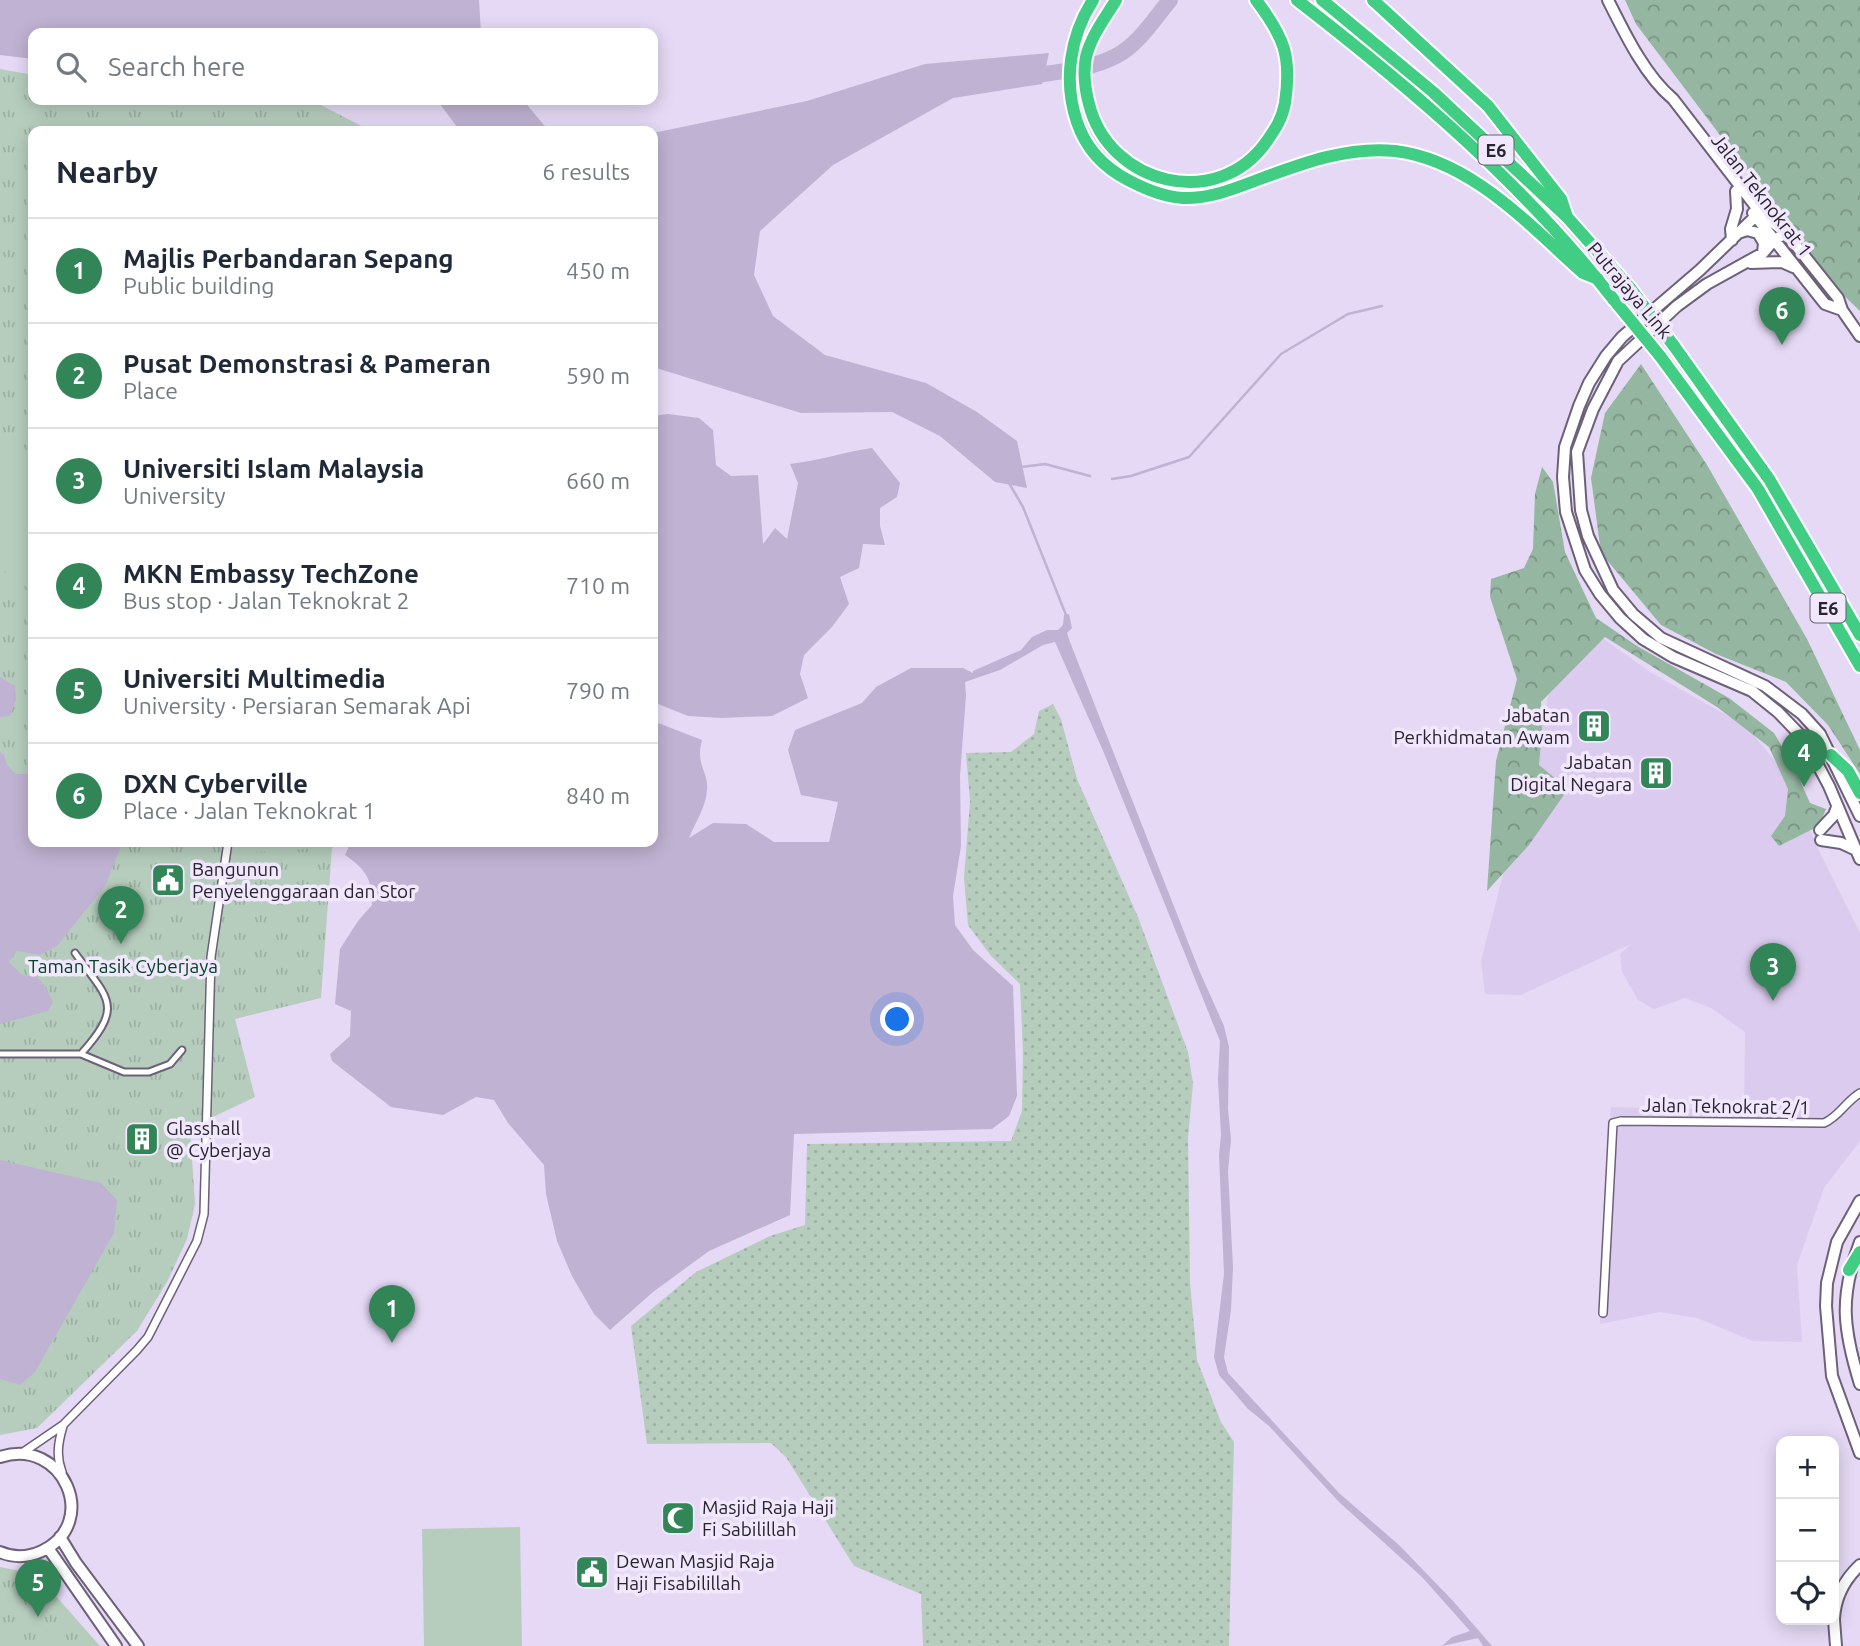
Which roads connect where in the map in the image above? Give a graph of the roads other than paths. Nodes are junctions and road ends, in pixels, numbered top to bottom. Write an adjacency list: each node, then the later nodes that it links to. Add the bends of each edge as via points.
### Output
1 (1093, 0): 18 (highway, via 1075,39 1070,64 1074,113 1082,136 1105,166 1144,188 1183,198 1205,196 1331,156 1396,151 1455,170 1482,185 1583,273)
2 (1115, 0): 3 (highway, via 1086,56 1086,92 1097,127 1116,153 1146,173 1182,182 1223,177 1243,167 1282,119 1289,77 1287,55 1276,27)
3 (1256, 0)
4 (1297, 0): 18 (highway, Putrajaya Link / E6, via 1495,166)
5 (1322, 0): 11 (highway, Putrajaya Link / E6, via 1433,92)
6 (1373, 0): 11 (highway, via 1488,106 1561,199)
7 (1608, 0): 8 (main road, Jalan Teknokrat 1)
8 (1664, 92): 9 (main road, Jalan Teknokrat 1, via 1667,103); 10 (main road, Jalan Teknokrat 1)
9 (1736, 191): 10 (main road, Jalan Teknokrat 1); 13 (main road, via 1731,229)
10 (1758, 214): 12 (main road, Jalan Teknokrat 1); 13 (main road); 14 (main road, Jalan Teknokrat 1)
11 (1567, 217): 21 (highway, Putrajaya Link / E6, bridge, via 1674,346 1769,480)
12 (1786, 233): 14 (main road); 19 (main road, Jalan Teknokrat 1, via 1838,298)
13 (1737, 236): 15 (main road, via 1747,230 1758,233); 25 (main road, via 1622,337 1594,376 1565,447 1566,512 1585,570 1620,618 1673,657 1752,691 1778,712 1804,739)
14 (1774, 240): 15 (main road); 17 (main road, Jalan Teknokrat 1)
15 (1763, 253): 16 (main road)
16 (1741, 264): 17 (main road, via 1782,262); 23 (main road, via 1677,306 1633,345 1610,373 1577,452 1581,510 1613,590 1646,627 1765,686 1802,714)
17 (1796, 268): 19 (main road, Jalan Teknokrat 1, via 1825,304)
18 (1598, 279): 22 (highway, Putrajaya Link / E6, bridge, via 1758,489)
19 (1842, 310): 20 (main road, Jalan Teknokrat 1)
20 (1860, 336)
21 (1860, 635)
22 (1860, 666)
23 (1831, 755): 24 (highway, via 1848,771); 26 (main road)
24 (1860, 793)
25 (1837, 807): 28 (main road); 28 (main road, via 1821,835)
26 (1860, 817)
27 (227, 847): 40 (street, via 211,957 204,1214 197,1241 148,1337)
28 (1858, 854)
29 (75, 953): 31 (street, via 108,1004 100,1032)
30 (182, 1050): 31 (street, via 170,1064 149,1072 124,1072)
31 (80, 1054): 32 (street)
32 (0, 1055)
33 (1860, 1093): 38 (street, Jalan Teknokrat 2/1, via 1824,1123 1613,1124)
34 (1860, 1201): 42 (main road, via 1837,1242 1826,1306 1832,1376)
35 (1860, 1242): 37 (main road)
36 (1860, 1252): 37 (highway)
37 (1849, 1270): 39 (main road, via 1846,1323)
38 (1604, 1313)
39 (1860, 1384)
40 (63, 1425): 41 (street); 44 (street, via 58,1461)
41 (21, 1453): 43 (main road); 44 (main road, via 46,1461)
42 (1860, 1453)
43 (0, 1457)
44 (64, 1479): 45 (main road, via 71,1513)
45 (60, 1537): 46 (main road); 52 (main road)
46 (48, 1548): 47 (main road, via 20,1556); 51 (main road)
47 (0, 1552)
48 (1860, 1565): 49 (main road)
49 (1839, 1595)
50 (1834, 1625): 53 (main road)
51 (116, 1646)
52 (138, 1646)
53 (1836, 1646)

